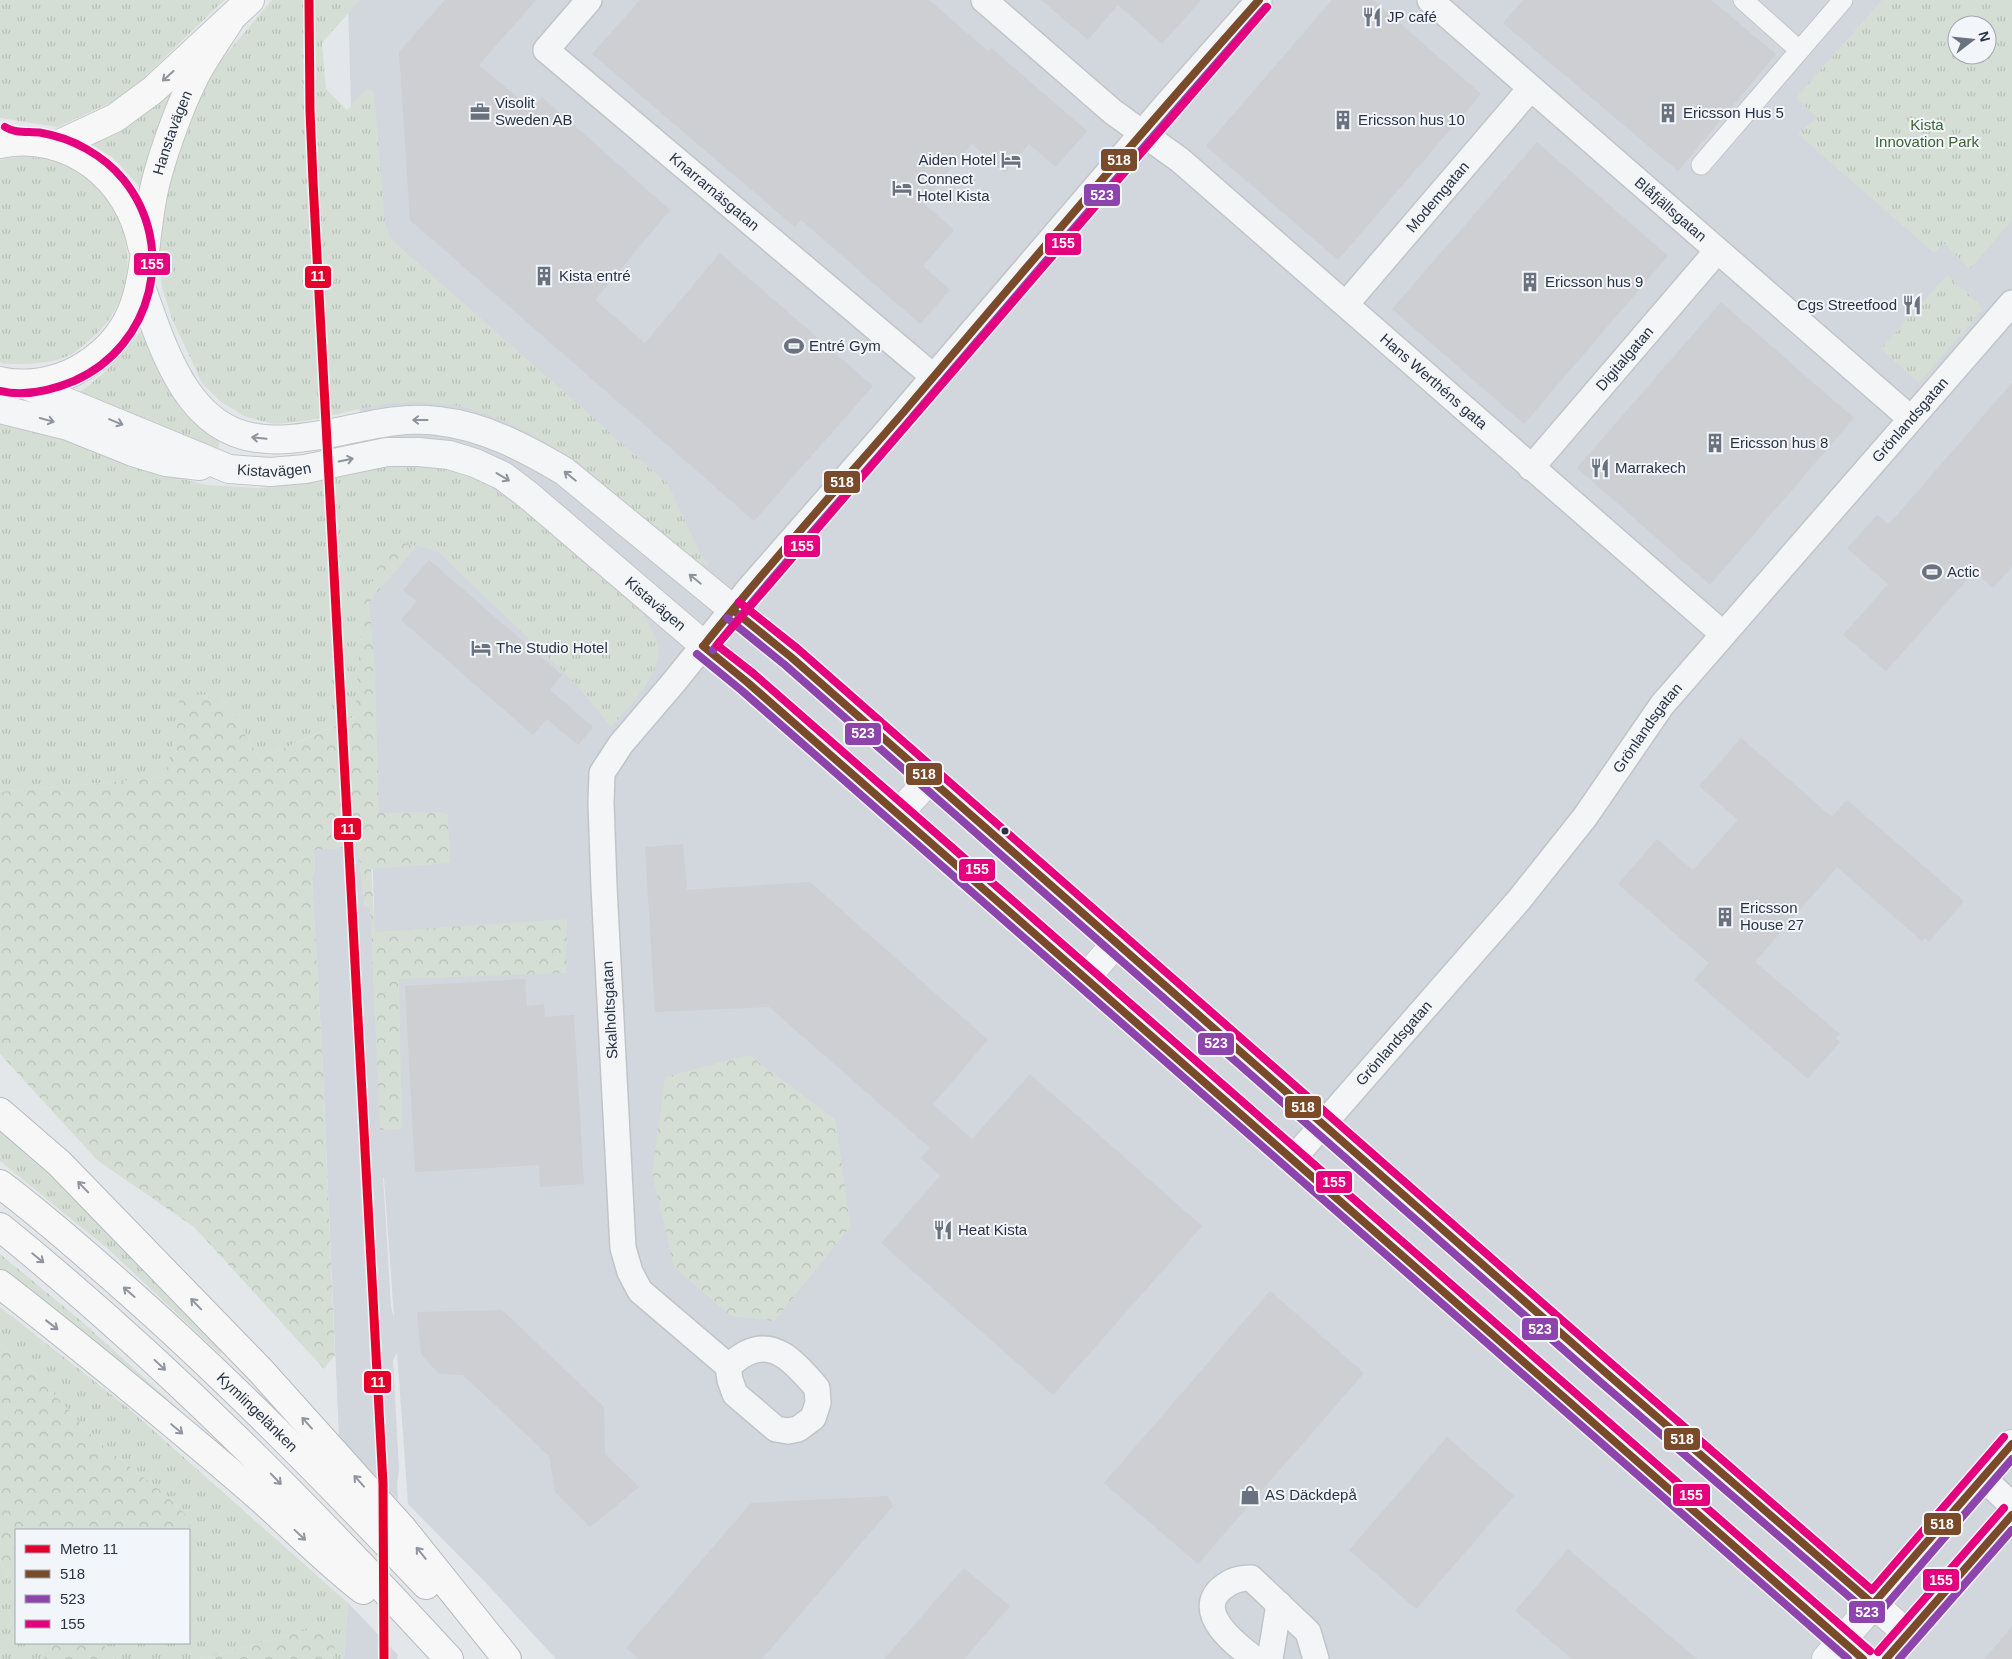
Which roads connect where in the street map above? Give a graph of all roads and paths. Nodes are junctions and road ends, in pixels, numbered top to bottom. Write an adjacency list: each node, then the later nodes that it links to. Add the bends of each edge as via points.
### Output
1 (250, 0): 8 (main road, Hanstavägen)
2 (589, 0): 20 (street, Knarrarnäsgatan, via 546,50)
3 (984, 0): 11 (street, via 1112,112)
4 (1259, 0): 11 (street, Skalholtsgatan)
5 (1430, 0): 10 (street, Blåfjällsgatan)
6 (1743, 0): 9 (street)
7 (1843, 0): 9 (street)
8 (230, 20): 13 (main road, Hanstavägen, one-way to 13, via 153,90 115,118); 16 (main road, Hanstavägen, via 194,78 170,138 156,181)
9 (1799, 50): 14 (street)
10 (1530, 89): 15 (street, Blåfjällsgatan); 19 (street, Modemgatan)
11 (1142, 134): 19 (street, Hans Werthéns gata, via 1180,160); 20 (street, Skalholtsgatan)
12 (4, 141): 13 (main road, Hanstavägen)
13 (55, 146): 16 (main road, Hanstavägen, via 78,155 116,186 130,207 139,230)
14 (1701, 165)
15 (1717, 251): 23 (street, Blåfjällsgatan); 24 (street, Digitalgatan)
16 (143, 255): 17 (main road, Hanstavägen)
17 (141, 287): 21 (main road, Hanstavägen, via 123,330 90,363 46,381); 26 (street, Kistavägen, one-way to 17, via 564,471 499,437 436,420 382,422 296,440 256,438 232,432 208,416 189,395 172,366)
18 (2012, 303): 23 (street, Grönlandsgatan)
19 (1346, 304): 24 (street, Hans Werthéns gata)
20 (934, 377): 26 (street, Skalholtsgatan)
21 (11, 382): 25 (street, Kistavägen, one-way to 25)
22 (0, 409): 25 (street, one-way to 25, via 68,426 166,462)
23 (1910, 418): 27 (street, Grönlandsgatan)
24 (1531, 468): 27 (street, Hans Werthéns gata)
25 (229, 469): 28 (street, Kistavägen, one-way to 28, via 270,472 305,469 386,452 449,455 475,463 503,476 528,495)
26 (733, 610): 28 (street, Skalholtsgatan); 29 (street, Kistavägen)
27 (1722, 634): 34 (street, Grönlandsgatan, via 1662,705 1585,818 1519,900)
28 (703, 646): 30 (street, Kistavägen); 39 (street, Skalholtsgatan, via 616,751 602,773 601,803 623,1248 640,1291)
29 (930, 779): 30 (street); 31 (street, Kistavägen)
30 (898, 814): 32 (street, Kistavägen)
31 (1116, 943): 32 (street); 34 (street, Kistavägen)
32 (1085, 979): 35 (street, Kistavägen)
33 (0, 1112): 51 (main road, one-way to 33, via 402,1528 260,1371 59,1162)
34 (1323, 1125): 35 (street, Grönlandsgatan); 45 (street, Kistavägen)
35 (1292, 1160): 48 (street, Kistavägen)
36 (0, 1184): 50 (main road, Kymlingelänken, one-way to 36, via 341,1496 178,1335)
37 (0, 1227): 46 (main road, one-way to 46, via 71,1285 230,1431 342,1547)
38 (0, 1284): 46 (main road, one-way to 46, via 251,1490 343,1575)
39 (728, 1366)
40 (2012, 1444): 41 (street)
41 (1983, 1478): 42 (street); 45 (street)
42 (2012, 1505)
43 (2012, 1515): 47 (street)
44 (1279, 1604): 52 (street, via 1252,1578 1240,1578 1219,1591 1212,1605 1212,1613 1222,1629); 53 (street); 54 (street, via 1308,1632)
45 (1873, 1604): 47 (street, Kistavägen); 48 (street)
46 (402, 1615): 49 (main road)
47 (1908, 1634): 56 (street)
48 (1834, 1650): 55 (street, Kistavägen)
49 (444, 1654)
50 (496, 1659)
51 (507, 1659)
52 (1255, 1659)
53 (1270, 1659)
54 (1316, 1659)
55 (1863, 1659)
56 (1886, 1659)

